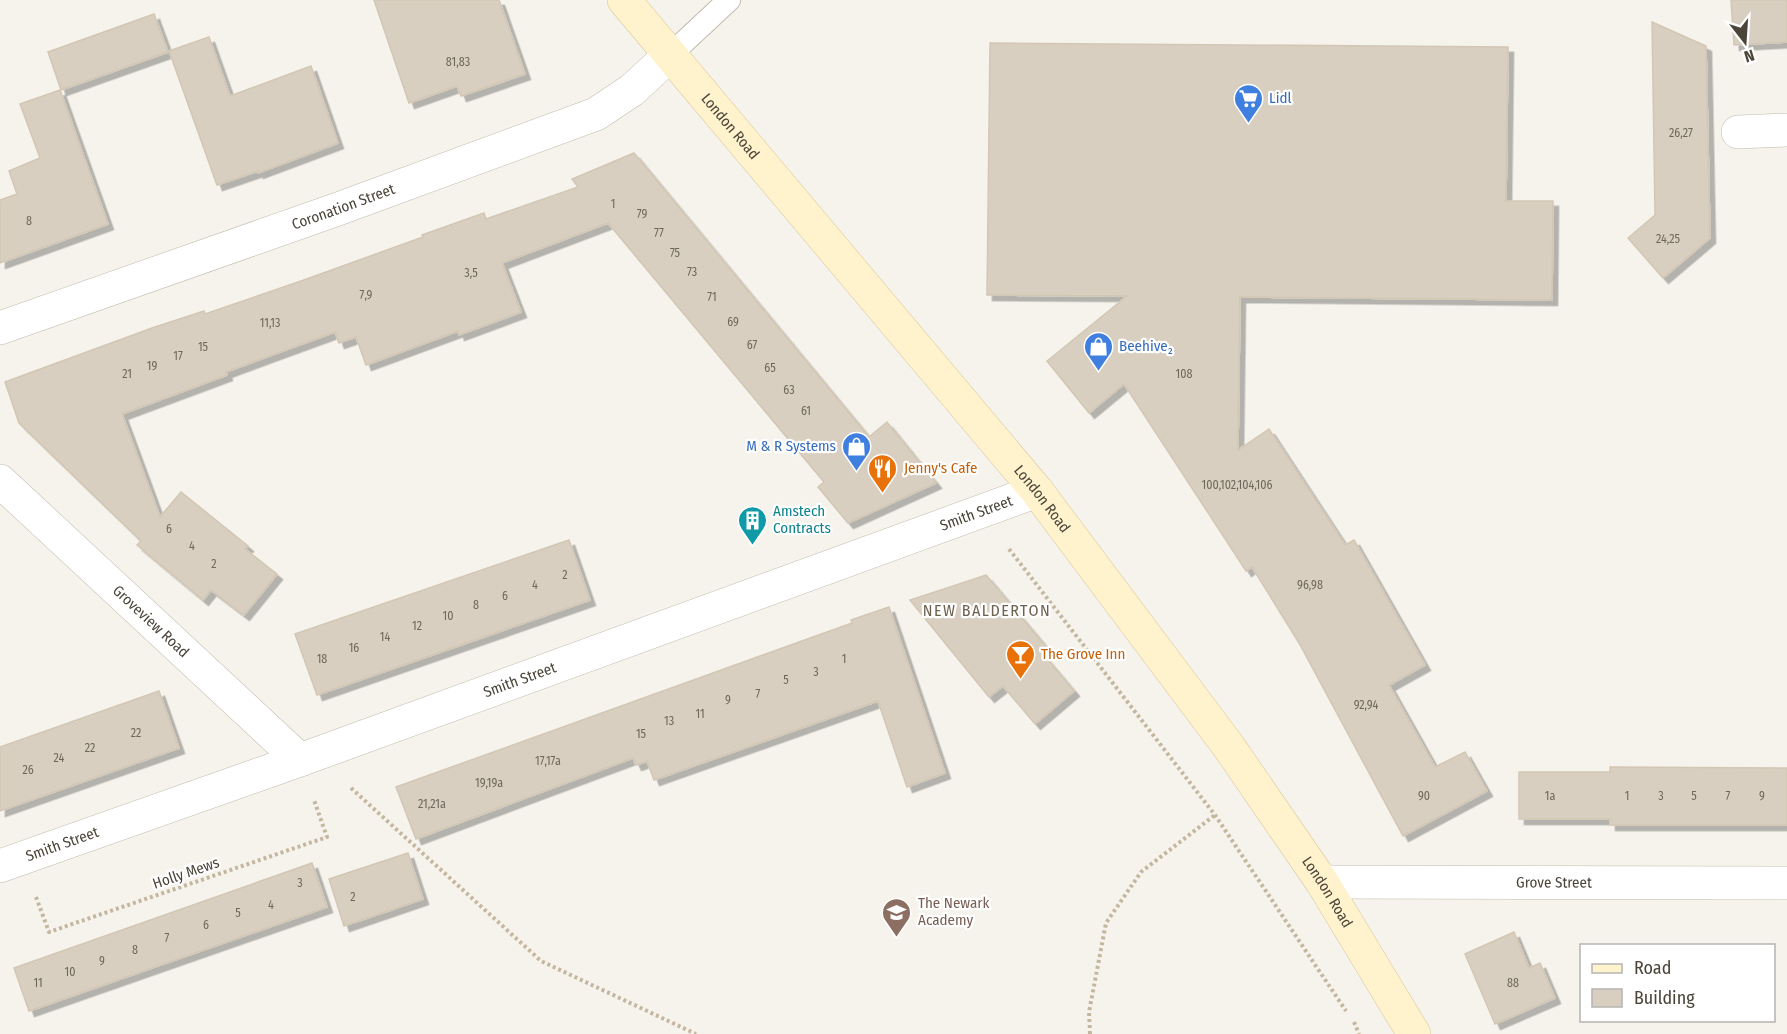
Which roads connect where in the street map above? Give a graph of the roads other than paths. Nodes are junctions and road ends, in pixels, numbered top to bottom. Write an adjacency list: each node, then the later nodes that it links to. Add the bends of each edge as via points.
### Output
1 (624, 0): 3 (main road, London Road)
2 (729, 0): 3 (lane)
3 (670, 55): 6 (street, Coronation Street, via 632,90 596,114); 8 (main road, London Road)
4 (1787, 130): 5 (street)
5 (1738, 132)
6 (0, 328)
7 (0, 482): 9 (street, Groveview Road)
8 (1037, 491): 9 (street, Smith Street); 11 (main road, London Road, via 1229,747)
9 (300, 759): 10 (street, Smith Street)
10 (11, 862)
11 (1322, 882): 12 (street, Grove Street); 13 (main road, London Road)
12 (1787, 883)
13 (1414, 1034)

